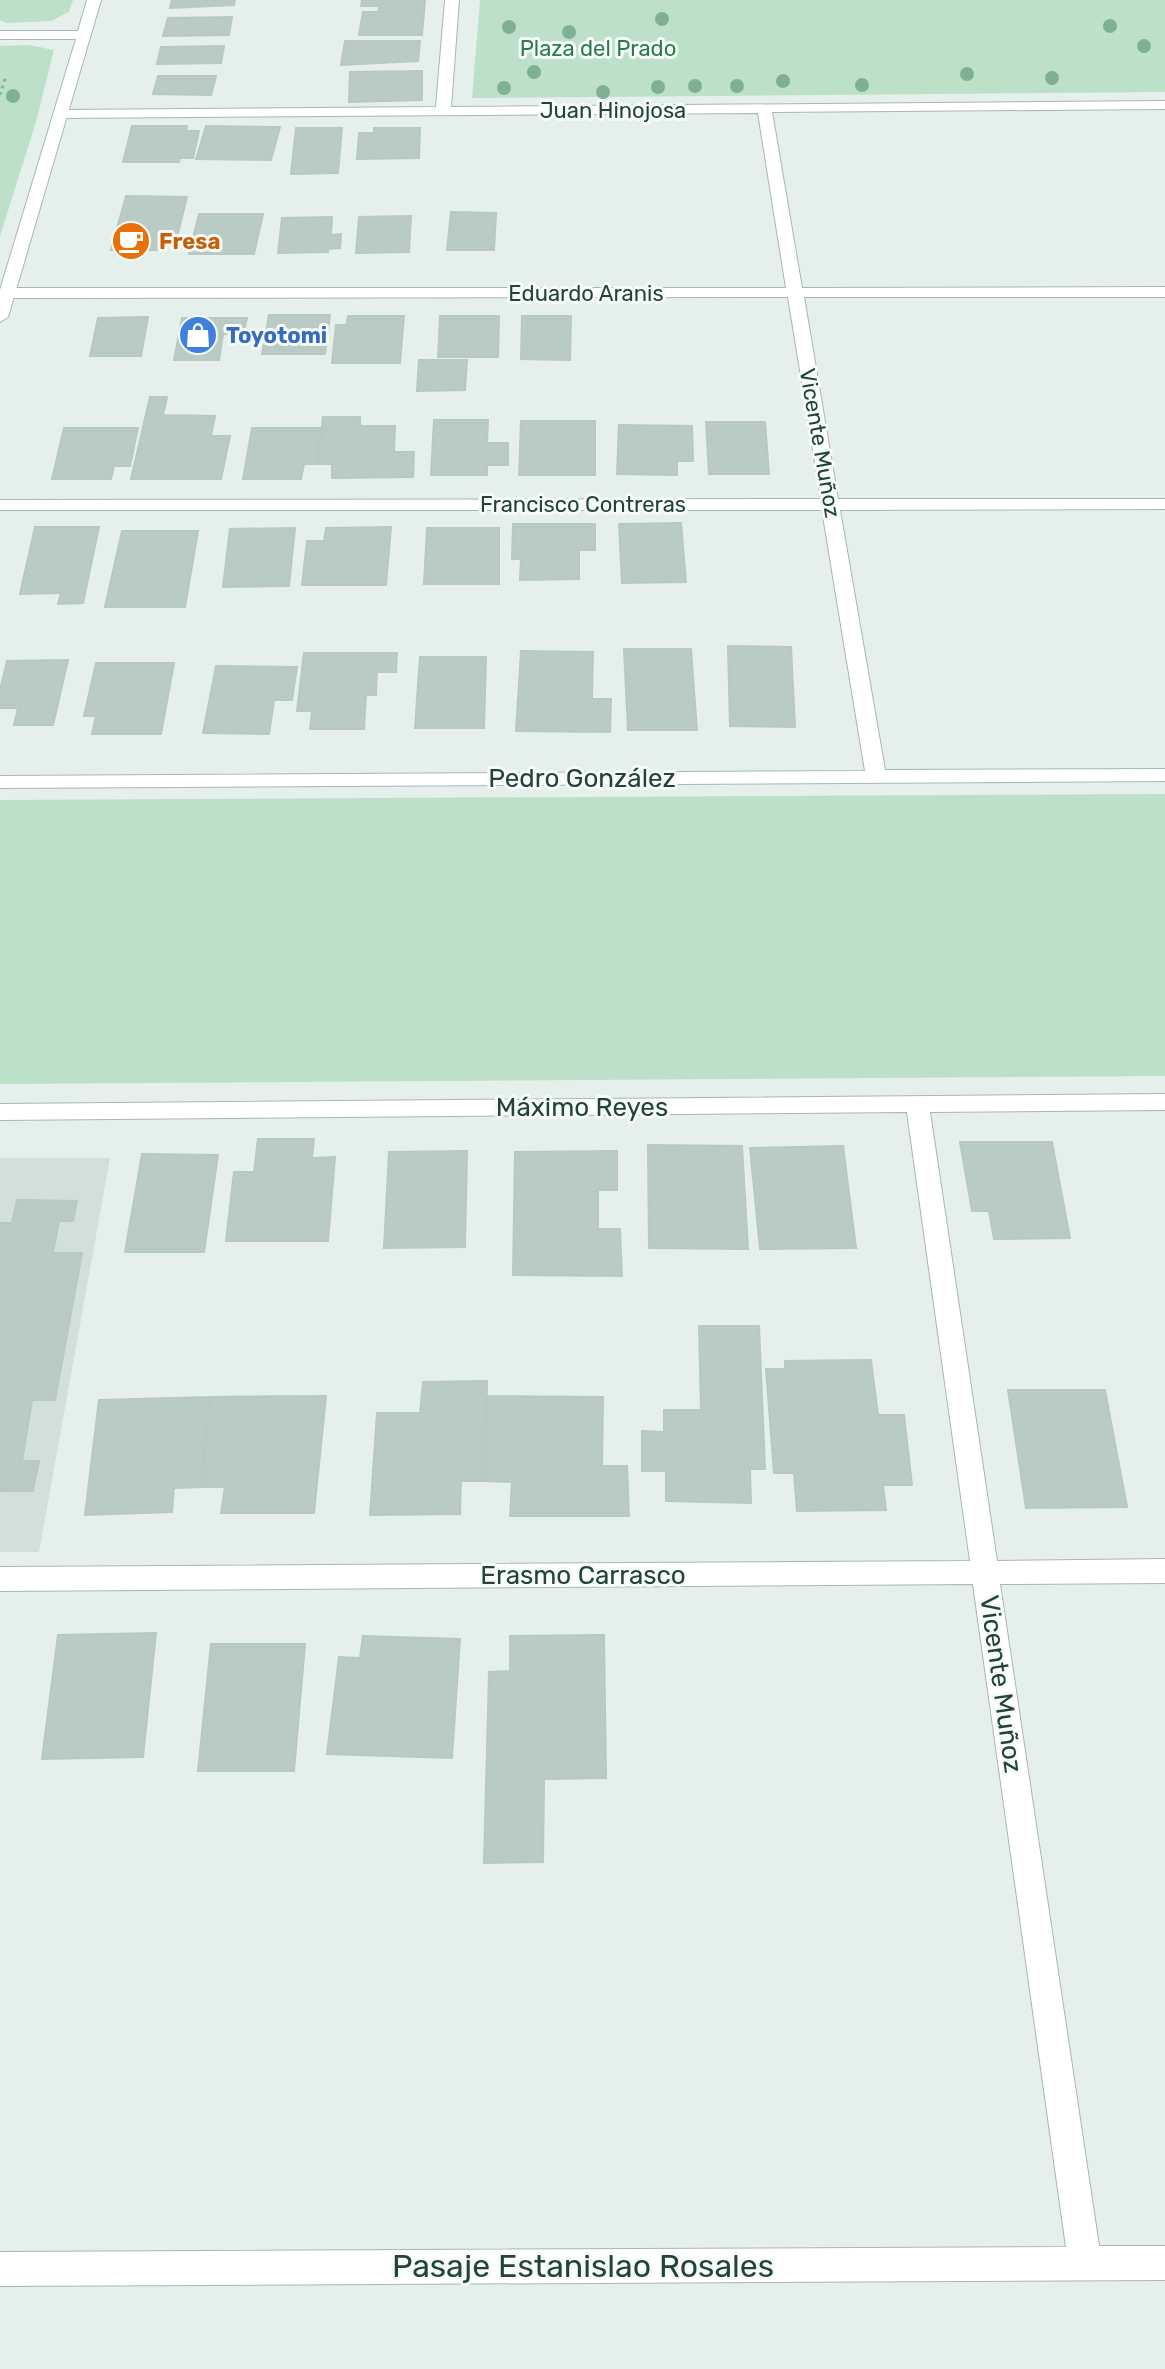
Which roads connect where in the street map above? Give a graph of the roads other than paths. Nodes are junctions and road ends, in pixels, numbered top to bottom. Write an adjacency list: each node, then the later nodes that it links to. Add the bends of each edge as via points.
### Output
1 (94, 0): 4 (street)
2 (452, 0): 7 (street)
3 (0, 35): 4 (street)
4 (83, 35): 8 (street)
5 (1165, 105): 6 (street, Juan Hinojosa)
6 (764, 108): 7 (street, Juan Hinojosa); 11 (street, Vicente Muñoz)
7 (443, 111): 8 (street, Juan Hinojosa)
8 (60, 114): 10 (street)
9 (1165, 292): 11 (street, Eduardo Aranis)
10 (7, 293): 11 (street, Eduardo Aranis); 12 (street)
11 (795, 293): 13 (street, Vicente Muñoz)
12 (0, 317)
13 (830, 504): 14 (street, Francisco Contreras); 15 (street, Francisco Contreras); 17 (street, Vicente Muñoz)
14 (1165, 504)
15 (0, 505)
16 (1165, 775): 17 (street, Pedro González)
17 (876, 777): 18 (street, Pedro González)
18 (0, 782)
19 (1165, 1102): 20 (street, Máximo Reyes)
20 (917, 1104): 21 (street, Máximo Reyes); 23 (street, Vicente Muñoz)
21 (0, 1112)
22 (1165, 1571): 23 (street, Erasmo Carrasco)
23 (985, 1573): 24 (street, Erasmo Carrasco); 25 (street, Vicente Muñoz)
24 (0, 1579)
25 (1085, 2263): 26 (street, Pasaje Estanislao Rosales); 27 (street, Pasaje Estanislao Rosales)
26 (1165, 2263)
27 (0, 2269)

